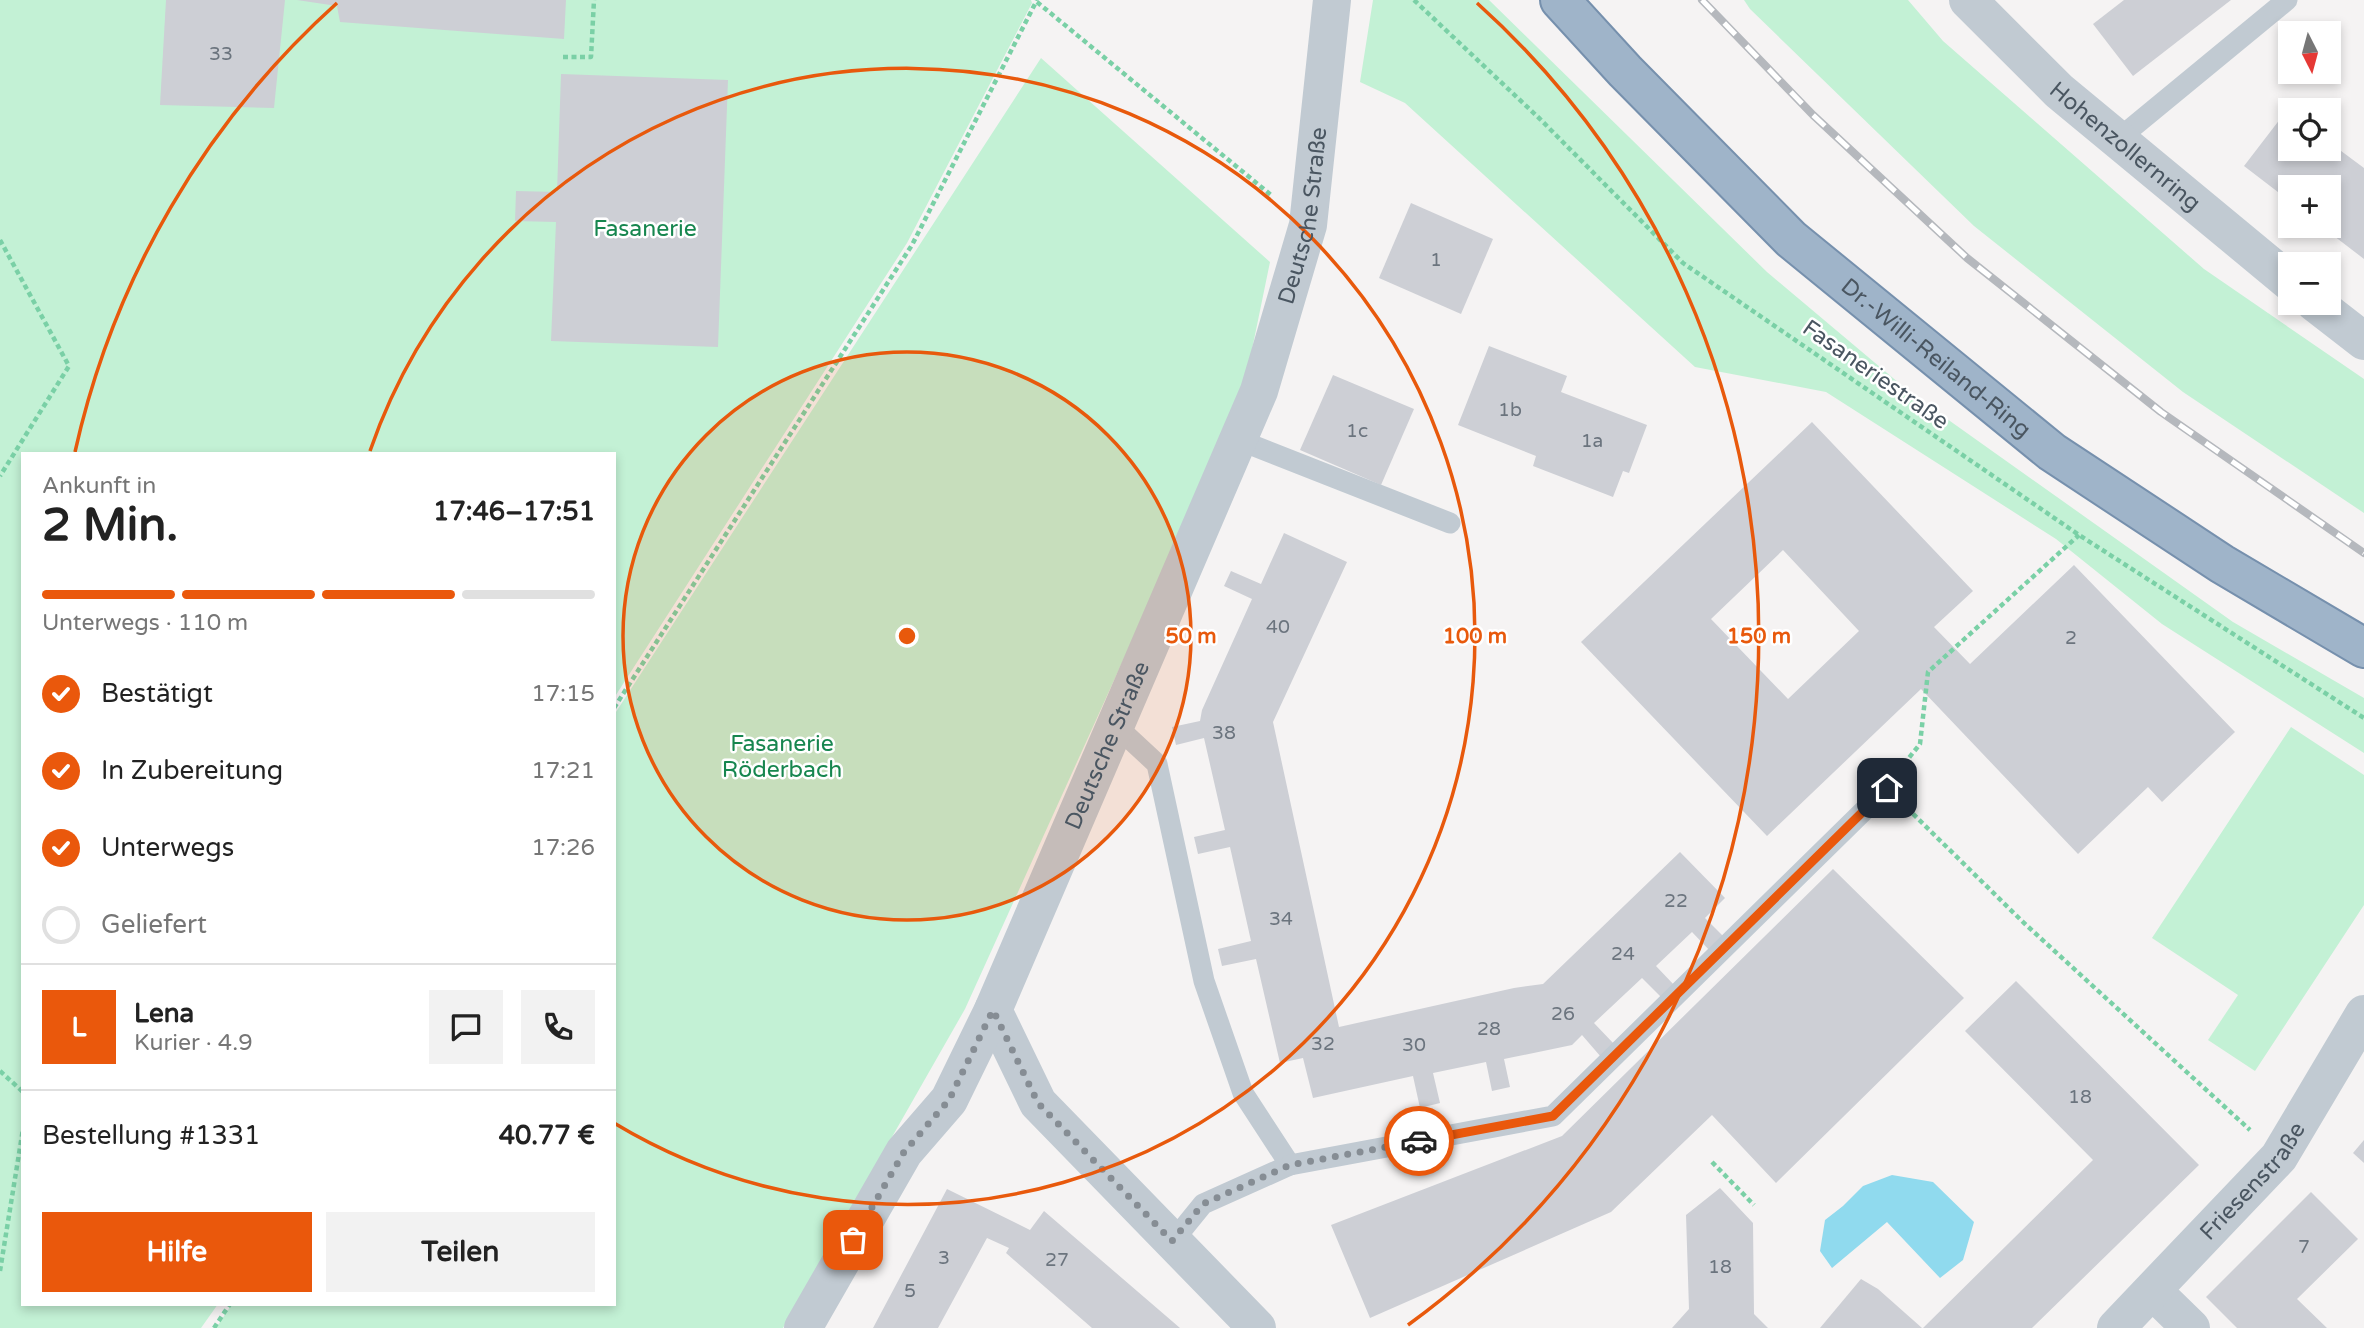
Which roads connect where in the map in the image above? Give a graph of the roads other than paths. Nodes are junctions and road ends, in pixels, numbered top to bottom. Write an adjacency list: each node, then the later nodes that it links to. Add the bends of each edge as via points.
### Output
1 (1332, 0): 9 (street, Deutsche Straße, via 1308,225 1259,391)
2 (1560, 0): 11 (highway, Dr.-Willi-Reiland-Ring, via 1791,240 2042,444 2222,564)
3 (2287, 0): 5 (lane)
4 (1977, 3): 5 (street, Hohenzollernring, via 2059,90)
5 (2118, 140): 6 (street, Hohenzollernring)
6 (2278, 272)
7 (2330, 315): 8 (street)
8 (2364, 341)
9 (1239, 440): 10 (lane); 12 (street, Deutsche Straße)
10 (1450, 523)
11 (2364, 648)
12 (1115, 726): 14 (street, Deutsche Straße); 16 (lane, via 1157,764 1204,981 1243,1093)
13 (1887, 788): 16 (lane, via 1553,1116)
14 (993, 1010): 17 (street, via 1038,1103); 19 (street, Deutsche Straße, via 949,1100 904,1152)
15 (2364, 1014): 18 (street, Friesenstraße, via 2279,1157)
16 (1290, 1165): 17 (lane, via 1203,1204)
17 (1172, 1241): 20 (street)
18 (2153, 1291): 21 (street, Friesenstraße); 22 (street)
19 (803, 1328)
20 (1257, 1328)
21 (2116, 1328)
22 (2191, 1328)

